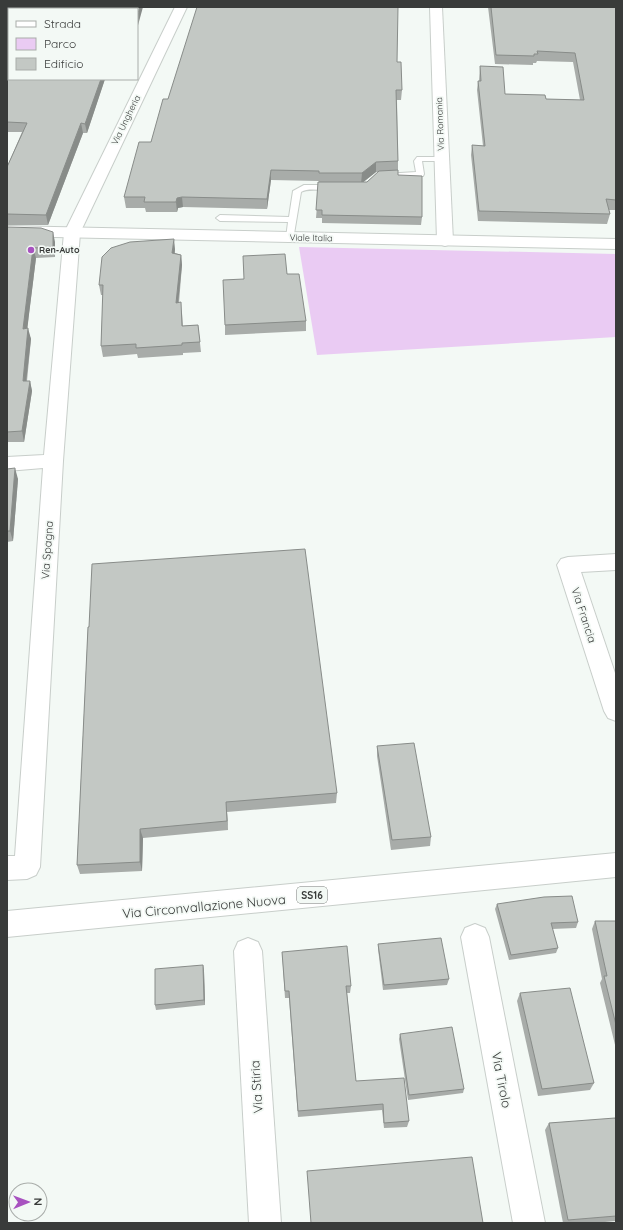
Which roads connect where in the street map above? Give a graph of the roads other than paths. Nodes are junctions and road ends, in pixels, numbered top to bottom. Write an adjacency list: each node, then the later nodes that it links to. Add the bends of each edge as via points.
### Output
1 (181, 7): 9 (street, Via Ungheria)
2 (436, 7): 3 (street, Via Romania)
3 (442, 159): 4 (lane, via 420,159 420,174); 11 (street, Via Romania)
4 (376, 176)
5 (342, 187): 7 (lane, via 304,187 297,191)
6 (220, 218): 7 (lane)
7 (292, 220): 10 (lane)
8 (7, 232): 9 (street, Viale Italia)
9 (72, 233): 10 (street, Viale Italia); 13 (street, Via Spagna)
10 (290, 238): 11 (street, Viale Italia)
11 (445, 241): 12 (street, Viale Italia)
12 (616, 244)
13 (53, 461): 14 (street); 18 (street, Via Spagna)
14 (7, 464)
15 (616, 562): 16 (street, Via Francia, via 568,565)
16 (616, 711)
17 (616, 865): 19 (street, Via Circonvallazione Nuova / SS16)
18 (17, 867)
19 (7, 924)
20 (475, 937): 23 (street, Via Tirolo)
21 (248, 951): 22 (street, Via Stiria)
22 (265, 1223)
23 (529, 1223)

